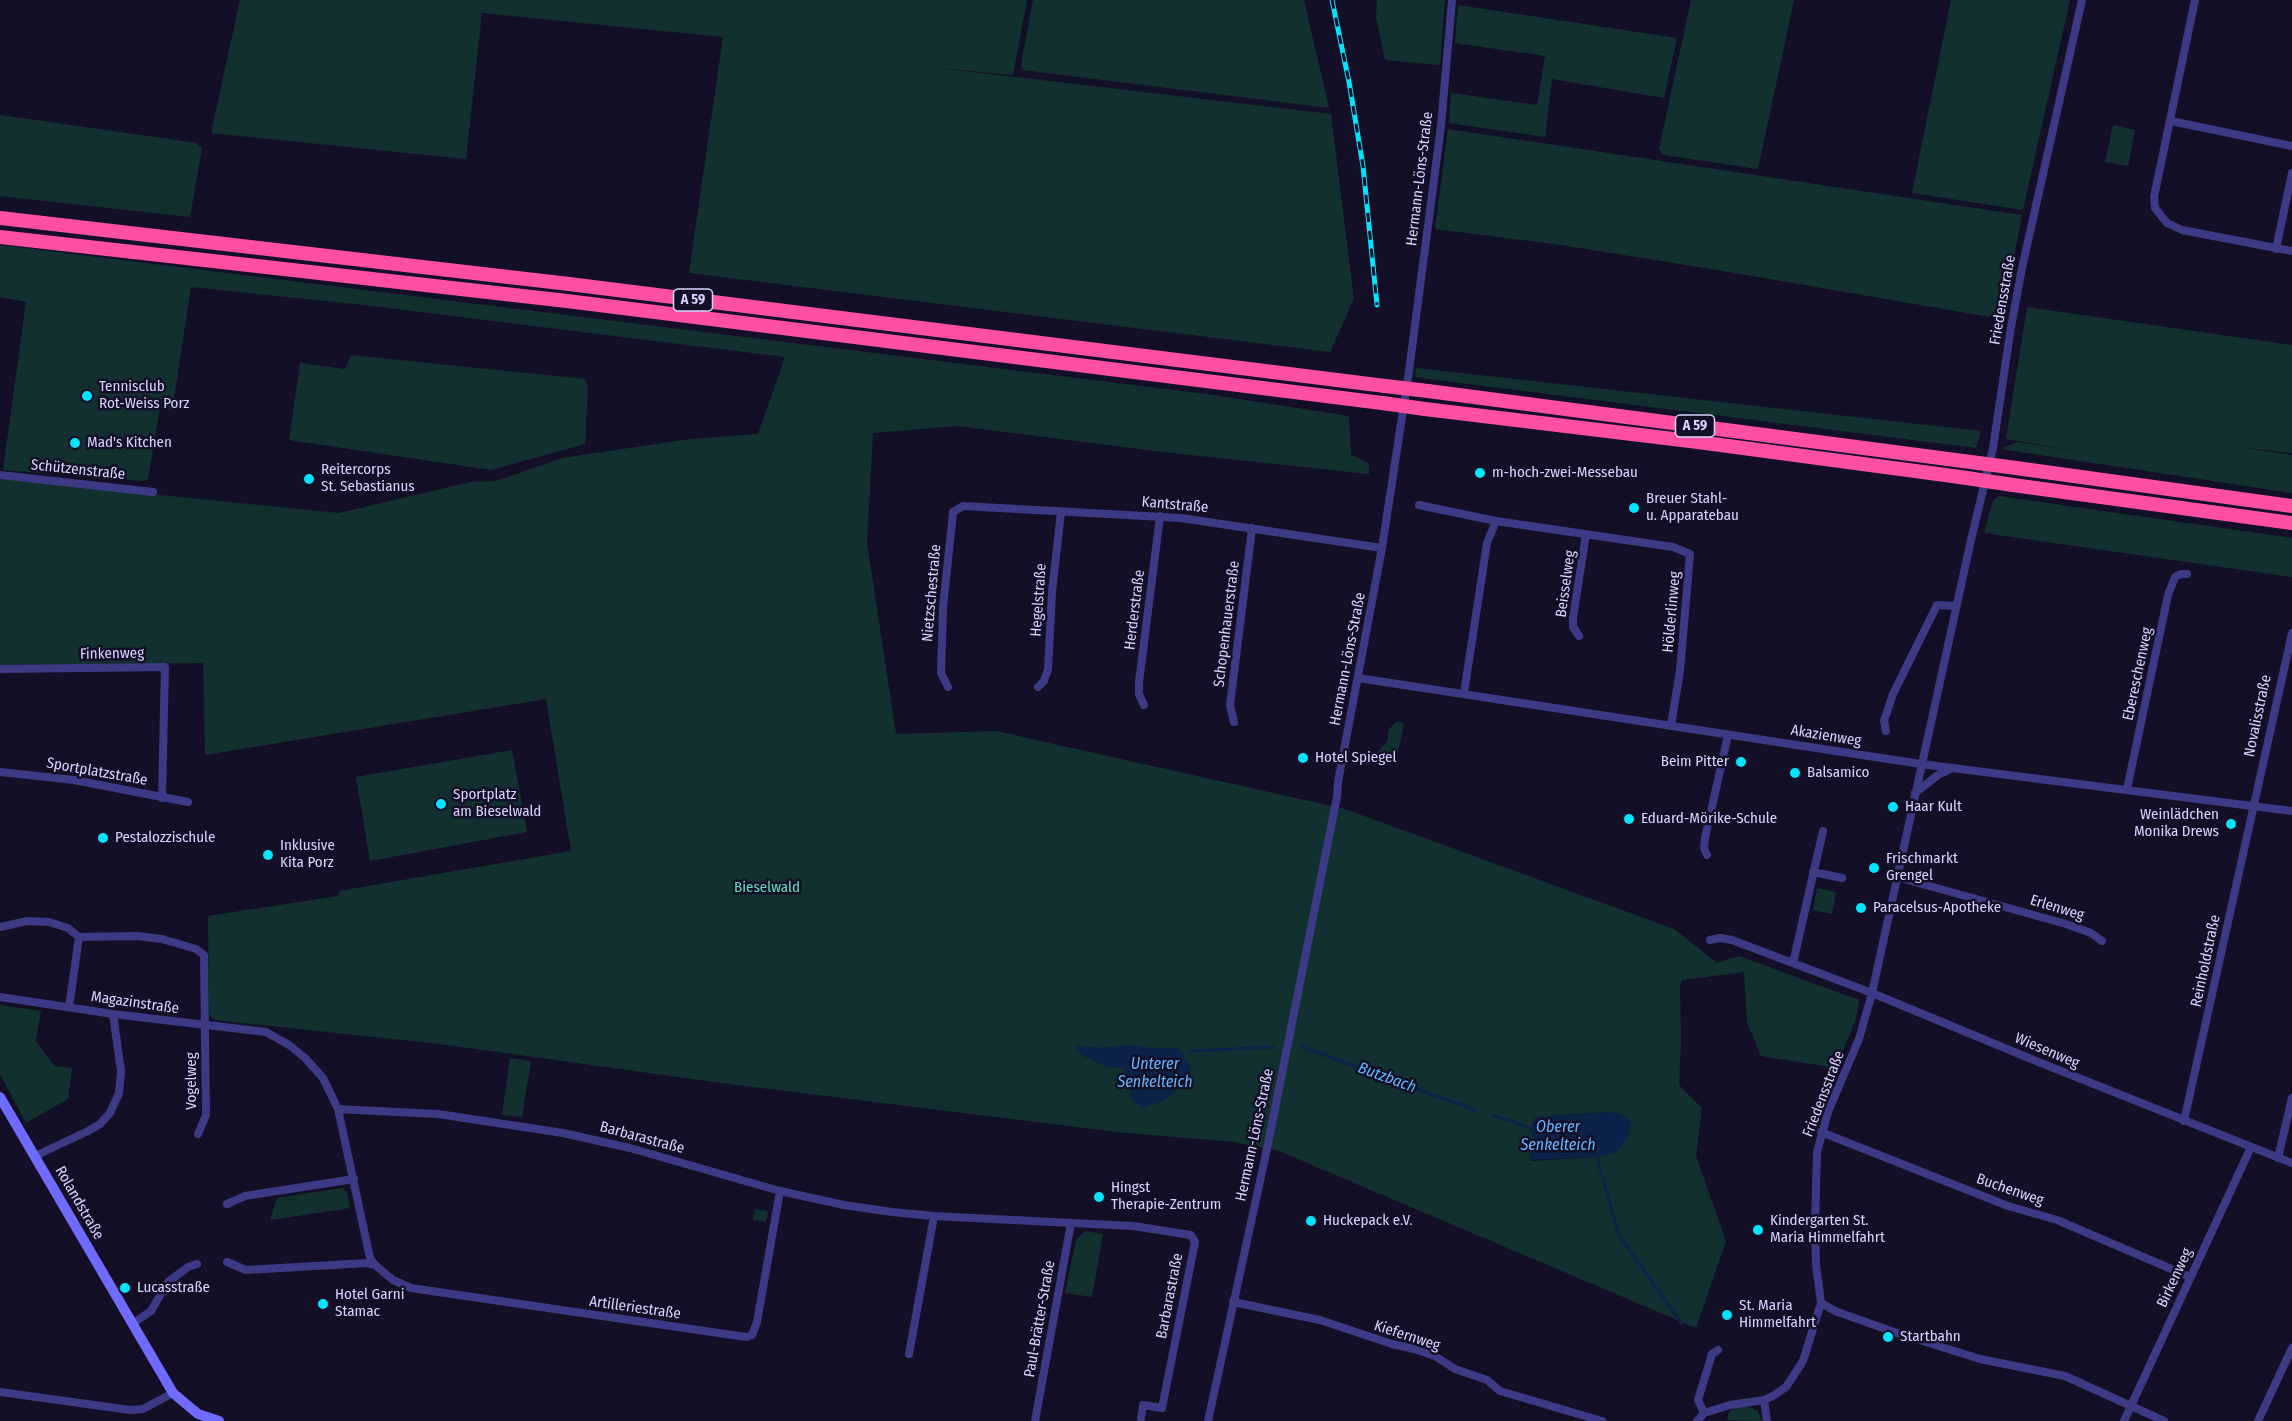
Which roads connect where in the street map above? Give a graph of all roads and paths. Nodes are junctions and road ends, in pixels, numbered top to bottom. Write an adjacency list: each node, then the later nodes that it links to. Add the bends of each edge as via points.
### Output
1 (1452, 0): 22 (street, Hermann-Löns-Straße, via 1440,137)
2 (2082, 0): 24 (street, Friedensstraße, via 2022,268 1993,448)
3 (2195, 0): 4 (street)
4 (2171, 121): 5 (street); 9 (street, via 2154,197 2161,218 2182,230)
5 (2292, 146)
6 (2292, 173): 9 (street)
7 (0, 218): 15 (highway, A 59, bridge, via 1428,391)
8 (0, 237): 19 (highway, A 59, bridge, via 567,302 1698,442)
9 (2276, 249): 10 (street)
10 (2292, 251)
11 (0, 475): 12 (street, Schützenstraße)
12 (153, 492)
13 (1419, 505): 18 (street, Hölderlinweg)
14 (963, 506): 16 (street, Kantstraße); 29 (street, Nietzschestraße, via 953,512 943,608 941,673)
15 (2292, 506)
16 (1061, 512): 17 (street, Kantstraße); 30 (street, Hegelstraße, via 1048,669)
17 (1160, 516): 20 (street, Kantstraße); 32 (street, Herderstraße, via 1139,682)
18 (1496, 521): 21 (street, Hölderlinweg); 31 (street, via 1487,543)
19 (2292, 523)
20 (1252, 528): 22 (street, Kantstraße); 33 (street, Schopenhauerstraße, via 1230,705)
21 (1586, 534): 26 (street, Beisselweg, via 1573,618); 34 (street, Hölderlinweg, via 1673,547 1690,554)
22 (1382, 548): 28 (street, Hermann-Löns-Straße)
23 (2187, 574): 40 (street, Ebereschenweg, via 2175,577 2169,596)
24 (1956, 606): 35 (street, via 1937,605 1893,694 1884,721); 37 (street, Friedensstraße)
25 (2292, 633): 44 (street, Novalisstraße)
26 (1579, 636)
27 (0, 669): 42 (street, Finkenweg, via 165,667)
28 (1358, 678): 31 (street, Akazienweg); 80 (street, Hermann-Löns-Straße, via 1268,1144)
29 (948, 687)
30 (1038, 687)
31 (1464, 693): 34 (street, Akazienweg)
32 (1144, 705)
33 (1234, 722)
34 (1671, 725): 36 (street, Akazienweg)
35 (1886, 730)
36 (1728, 735): 37 (street, Akazienweg); 47 (street, via 1705,838)
37 (1921, 764): 38 (street, Akazienweg); 41 (street, Friedensstraße)
38 (1953, 768): 40 (street, Akazienweg); 41 (street)
39 (0, 772): 42 (street, Sportplatzstraße, via 74,780)
40 (2127, 789): 44 (street, Akazienweg)
41 (1915, 793): 49 (street, Friedensstraße)
42 (162, 798): 43 (street, Sportplatzstraße)
43 (188, 802)
44 (2253, 806): 45 (street, Akazienweg); 64 (street, Reinholdstraße)
45 (2292, 811)
46 (1822, 831): 48 (street)
47 (1707, 855)
48 (1813, 872): 50 (street); 55 (street)
49 (1897, 877): 54 (street, Erlenweg, via 2066,924); 56 (street, Friedensstraße)
50 (1842, 878)
51 (0, 927): 52 (street, via 27,921 49,922 68,928)
52 (79, 937): 58 (street); 60 (street, Vogelweg, via 162,939 187,945 204,955)
53 (1710, 940): 55 (street, Wiesenweg, via 1732,940)
54 (2102, 941)
55 (1793, 963): 56 (street, Wiesenweg)
56 (1872, 993): 64 (street, Wiesenweg); 65 (street, Friedensstraße, via 1853,1056)
57 (0, 997): 58 (street, Magazinstraße)
58 (69, 1007): 59 (street, Magazinstraße)
59 (113, 1014): 60 (street, Magazinstraße); 68 (street, via 120,1059 116,1103 100,1124)
60 (205, 1026): 63 (street, Magazinstraße, via 266,1032 289,1045 316,1068); 66 (street, Vogelweg, via 206,1115)
61 (0, 1097): 68 (main road, Rolandstraße)
62 (2292, 1098): 69 (street)
63 (338, 1109): 71 (street); 72 (street, Barbarastraße, via 438,1114 563,1133)
64 (2184, 1121): 67 (street, Wiesenweg)
65 (1821, 1132): 79 (street, Buchenweg, via 2008,1206 2057,1220); 81 (street, Friedensstraße, via 1816,1152 1815,1227)
66 (198, 1134)
67 (2251, 1148): 69 (street, Wiesenweg); 79 (street, Birkenweg)
68 (35, 1156): 82 (main road, Rolandstraße)
69 (2278, 1158): 70 (street, Wiesenweg)
70 (2292, 1163)
71 (354, 1179): 73 (street, via 245,1196); 78 (street, via 367,1248)
72 (780, 1191): 74 (street, Barbarastraße, via 844,1205); 78 (street, Artilleriestraße, via 757,1322 752,1335 746,1337 411,1288)
73 (227, 1204)
74 (934, 1216): 75 (street, Barbarastraße); 85 (street)
75 (1071, 1222): 91 (street, Barbarastraße, via 1142,1227 1191,1235 1195,1242 1162,1408 1143,1405); 93 (street, Paul-Brätter-Straße)
76 (227, 1262): 78 (street, via 246,1270)
77 (197, 1264): 82 (street, via 168,1282 151,1311)
78 (375, 1265)
79 (2190, 1276): 89 (street, Birkenweg)
80 (1233, 1302): 94 (street, Hermann-Löns-Straße); 95 (street, Kiefernweg, via 1320,1320 1414,1349 1487,1380 1500,1390)
81 (1821, 1303): 88 (street, Friedensstraße, via 1803,1361 1786,1387); 89 (street, via 1885,1329 1980,1359 2065,1376)
82 (132, 1324): 87 (main road, Rolandstraße)
83 (2292, 1350): 100 (street)
84 (1715, 1352): 90 (street, via 1698,1400)
85 (909, 1354)
86 (0, 1392): 87 (street, via 130,1410 143,1409)
87 (173, 1393): 92 (main road, Rolandstraße, via 189,1407)
88 (1764, 1400): 90 (street, Friedensstraße); 97 (street)
89 (2132, 1405): 98 (street, Birkenweg); 99 (street)
90 (1704, 1413): 96 (street)
91 (1141, 1418)
92 (215, 1420)
93 (1035, 1421)
94 (1208, 1421)
95 (1602, 1421)
96 (1697, 1421)
97 (1767, 1421)
98 (2124, 1421)
99 (2164, 1421)
100 (2258, 1421)

